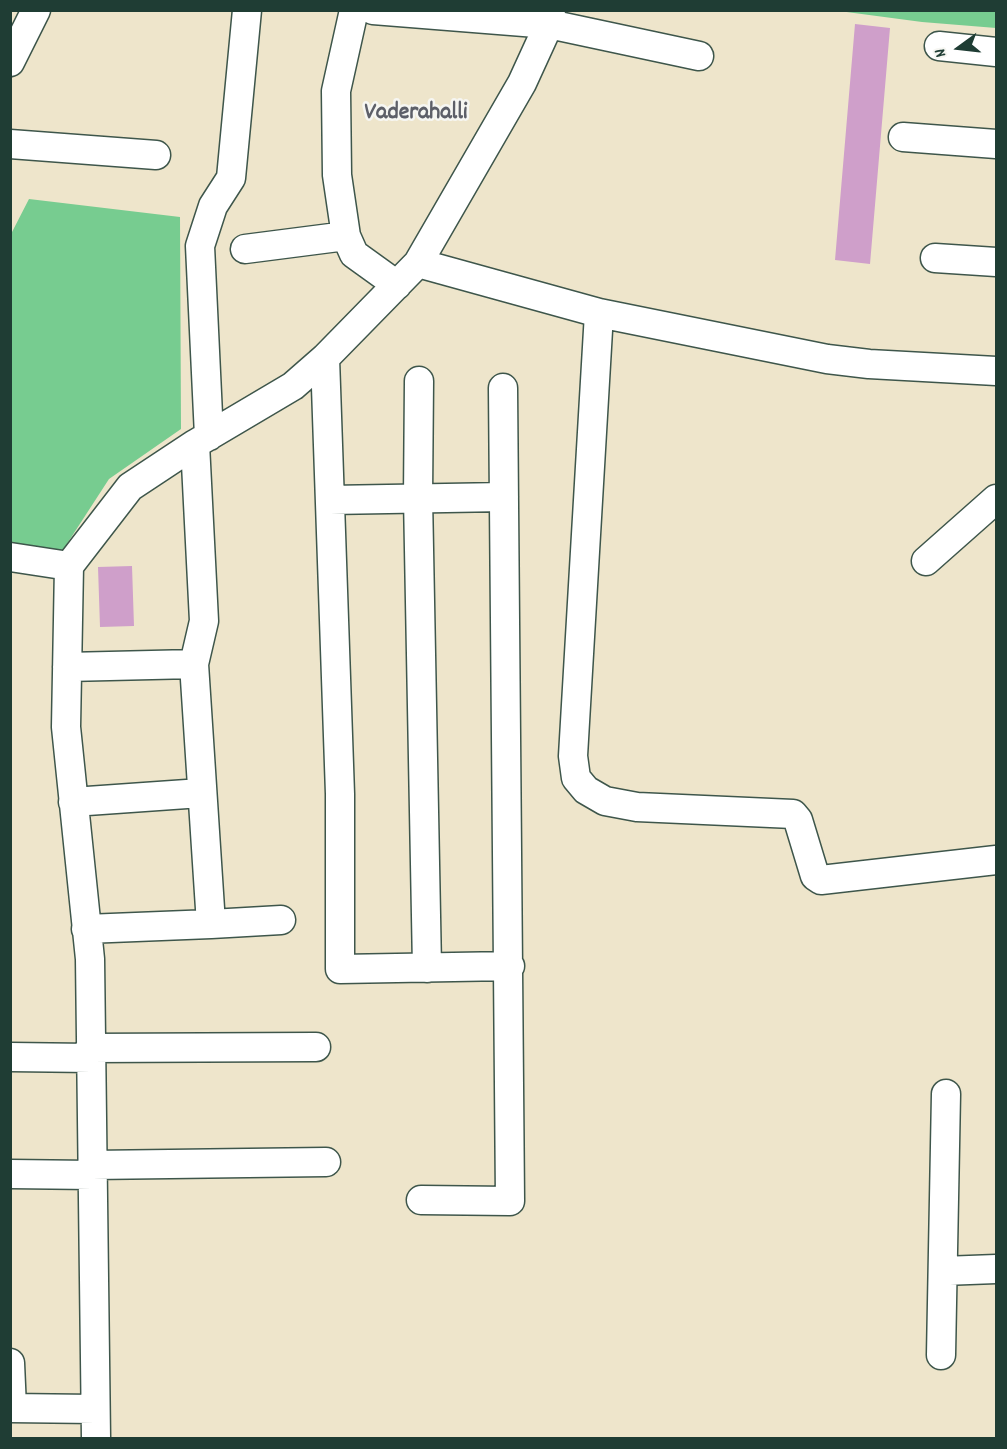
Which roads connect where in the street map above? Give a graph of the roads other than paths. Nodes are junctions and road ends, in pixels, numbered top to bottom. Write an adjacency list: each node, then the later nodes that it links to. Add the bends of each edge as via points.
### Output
1 (36, 10): 9 (street)
2 (247, 10): 25 (street, via 231,178 213,206 200,246)
3 (354, 10): 14 (street, via 336,91 337,175)
4 (373, 10): 5 (street)
5 (550, 17): 8 (street); 18 (street, via 522,83)
6 (939, 46): 7 (street)
7 (996, 52)
8 (699, 56)
9 (10, 62)
10 (903, 137): 12 (street)
11 (10, 144): 13 (street)
12 (996, 144)
13 (156, 155)
14 (346, 236): 15 (street); 19 (street, via 354,254)
15 (245, 249)
16 (935, 258): 17 (street)
17 (996, 262)
18 (418, 263): 19 (street); 20 (street)
19 (398, 285): 21 (street)
20 (599, 313): 22 (street, via 827,359); 37 (street, via 573,756 576,778 604,801 637,807 793,814 815,876 821,880)
21 (325, 358): 25 (street, via 293,386); 29 (street)
22 (996, 371)
23 (419, 381): 26 (street)
24 (503, 388): 27 (street)
25 (202, 440): 32 (street, via 130,487); 33 (street, via 204,621)
26 (418, 497): 27 (street); 29 (street); 42 (street)
27 (504, 497): 41 (street)
28 (996, 499): 31 (street)
29 (330, 500): 42 (street, via 340,794 340,969)
30 (10, 557): 32 (street)
31 (926, 561)
32 (69, 566): 34 (street)
33 (194, 664): 34 (street); 35 (street)
34 (67, 668): 36 (street, via 66,727)
35 (201, 793): 36 (street); 39 (street)
36 (73, 802): 40 (street)
37 (996, 860)
38 (281, 920): 39 (street)
39 (211, 924): 40 (street)
40 (86, 930): 44 (street)
41 (510, 966): 42 (street); 50 (street, via 510,1201)
42 (427, 968)
43 (316, 1047): 44 (street)
44 (91, 1053): 45 (street); 48 (street)
45 (10, 1057)
46 (946, 1094): 52 (street)
47 (326, 1162): 48 (street)
48 (92, 1170): 49 (street); 56 (street)
49 (10, 1174)
50 (421, 1200)
51 (996, 1269): 52 (street)
52 (943, 1271): 53 (street)
53 (941, 1355)
54 (10, 1364): 55 (street)
55 (11, 1408): 56 (street)
56 (96, 1409): 57 (street)
57 (96, 1438)

